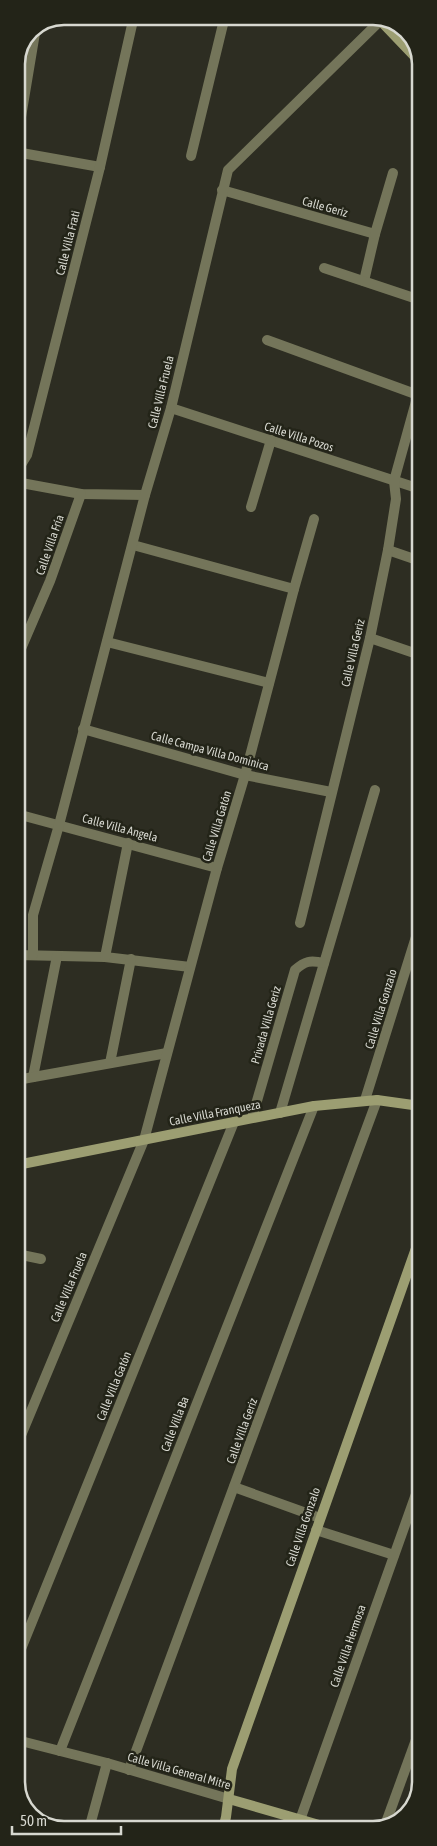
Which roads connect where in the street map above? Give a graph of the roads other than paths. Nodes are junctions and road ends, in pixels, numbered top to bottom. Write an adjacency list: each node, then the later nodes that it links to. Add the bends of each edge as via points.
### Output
1 (132, 25): 10 (street, Calle Villa Frati)
2 (223, 25): 9 (street)
3 (373, 25): 12 (street, Calle Villa Fruela, via 228,170)
4 (387, 28): 6 (street)
5 (34, 39): 7 (street)
6 (410, 51)
7 (25, 93)
8 (25, 154): 10 (street)
9 (191, 156)
10 (100, 167): 22 (street, Calle Villa Frati)
11 (393, 173): 13 (street)
12 (222, 190): 13 (street, Calle Geriz); 19 (street, Calle Villa Fruela)
13 (376, 234): 15 (street)
14 (324, 268): 15 (street)
15 (364, 280): 16 (street)
16 (412, 297)
17 (267, 340): 18 (street)
18 (412, 389)
19 (171, 408): 21 (street, Calle Villa Pozos); 27 (street, Calle Villa Fruela)
20 (412, 416): 23 (street, Calle Villa Geriz)
21 (271, 440): 23 (street, Calle Villa Pozos); 28 (street)
22 (25, 460)
23 (394, 482): 25 (street, Calle Villa Pozos); 31 (street, Calle Villa Geriz, via 396,499)
24 (25, 484): 26 (street)
25 (412, 487)
26 (80, 494): 27 (street); 34 (street, Calle Villa Fría, via 50,581)
27 (145, 495): 30 (street, Calle Villa Fruela)
28 (251, 507)
29 (314, 519): 33 (street, Calle Villa Gatón)
30 (133, 545): 33 (street); 36 (street, Calle Villa Fruela)
31 (388, 550): 32 (street); 35 (street, Calle Villa Geriz)
32 (412, 558)
33 (294, 589): 38 (street, Calle Villa Gatón)
34 (25, 638)
35 (370, 638): 37 (street); 42 (street, Calle Villa Geriz)
36 (107, 642): 38 (street); 39 (street, Calle Villa Fruela)
37 (412, 652)
38 (269, 683): 40 (street, Calle Villa Gatón)
39 (83, 729): 40 (street, Calle Campa Villa Dominica); 44 (street, Calle Villa Fruela)
40 (245, 775): 42 (street, Calle Campa Villa Dominica); 46 (street, Calle Villa Gatón)
41 (375, 790): 54 (street)
42 (332, 792): 47 (street, Calle Villa Geriz)
43 (25, 816): 44 (street, Calle Villa Angela)
44 (59, 825): 45 (street, Calle Villa Angela); 50 (street, Calle Villa Fruela, via 33,915)
45 (128, 843): 46 (street, Calle Villa Angela); 52 (street)
46 (217, 868): 55 (street, Calle Villa Gatón)
47 (300, 923)
48 (412, 950): 60 (street, Calle Villa Gonzalo)
49 (25, 955): 50 (street)
50 (33, 955): 51 (street)
51 (57, 956): 52 (street); 58 (street)
52 (105, 957): 53 (street)
53 (131, 959): 55 (street); 57 (street)
54 (324, 963): 64 (street); 65 (street, Privada Villa Geriz, via 310,960 295,970)
55 (190, 967): 56 (street, Calle Villa Gatón)
56 (167, 1053): 57 (street); 67 (street, Calle Villa Gatón)
57 (110, 1063): 58 (street)
58 (33, 1077): 59 (street)
59 (25, 1078)
60 (366, 1100): 61 (street, Calle Villa Franqueza); 63 (street, Calle Villa Franqueza)
61 (377, 1100): 62 (street, Calle Villa Franqueza); 73 (street, Calle Villa Geriz)
62 (412, 1105)
63 (314, 1106): 64 (street, Calle Villa Franqueza); 80 (street, Calle Villa Ba)
64 (280, 1113): 65 (street, Calle Villa Franqueza)
65 (252, 1118): 66 (street, Calle Villa Franqueza)
66 (234, 1122): 67 (street, Calle Villa Franqueza); 78 (street, Calle Villa Gatón)
67 (144, 1140): 68 (street, Calle Villa Franqueza); 72 (street, Calle Villa Fruela)
68 (25, 1163)
69 (25, 1256): 70 (street)
70 (41, 1259)
71 (412, 1259): 75 (street, Calle Villa Gonzalo)
72 (25, 1426)
73 (234, 1487): 75 (street); 83 (street, Calle Villa Geriz)
74 (412, 1505): 77 (street, Calle Villa Hermosa)
75 (320, 1518): 76 (street, Calle Villa Gonzalo)
76 (316, 1530): 77 (street); 84 (street, Calle Villa Gonzalo, via 232,1769)
77 (394, 1555): 86 (street, Calle Villa Hermosa)
78 (25, 1639)
79 (25, 1742): 80 (street, Calle Villa General Mitre)
80 (60, 1751): 82 (street, Calle Villa General Mitre)
81 (412, 1751): 85 (street)
82 (107, 1763): 83 (street, Calle Villa General Mitre); 87 (street)
83 (129, 1770): 84 (street, Calle Villa General Mitre)
84 (229, 1799): 86 (street, Calle Villa General Mitre); 88 (street, Calle Villa Gonzalo)
85 (388, 1818)
86 (300, 1820): 89 (street, Calle Villa General Mitre)
87 (91, 1821)
88 (225, 1821)
89 (304, 1821)

